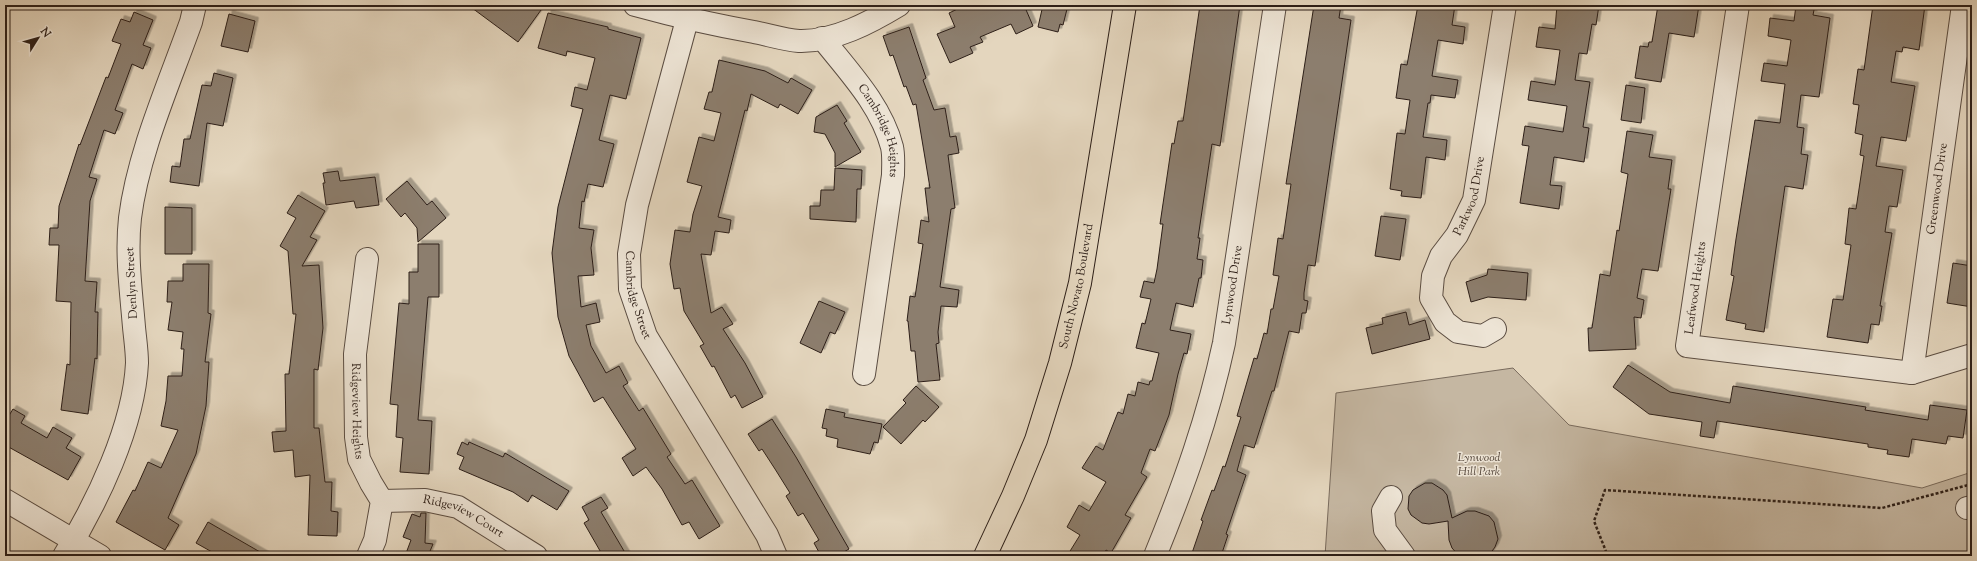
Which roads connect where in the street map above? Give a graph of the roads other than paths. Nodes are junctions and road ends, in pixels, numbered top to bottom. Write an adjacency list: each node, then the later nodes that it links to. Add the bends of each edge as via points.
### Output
1 (195, 5): 19 (street, Denlyn Street, via 139,169 130,218 129,260 137,362 131,403 116,455)
2 (635, 5): 9 (street)
3 (899, 5): 10 (street, via 870,23)
4 (1125, 5): 24 (main road, South Novato Boulevard, via 1077,297 1036,440)
5 (1275, 5): 25 (street, Lynwood Drive, via 1224,343 1213,394 1178,500)
6 (1505, 5): 12 (street, Parkwood Drive, via 1474,200 1458,235 1440,256 1433,276 1431,298 1445,322 1458,332 1483,336)
7 (1738, 5): 14 (street, Leafwood Heights, via 1687,346)
8 (1963, 5): 14 (street, Greenwood Drive)
9 (689, 12): 10 (street, via 800,41); 23 (street, Cambridge Street, via 637,205 629,254 630,289 646,336 767,535)
10 (822, 38): 15 (street, Cambridge Heights, via 869,97 883,120 893,148 893,175)
11 (368, 259): 18 (street, Ridgeview Heights, via 355,354 356,437 359,459)
12 (1495, 329)
13 (1972, 355): 14 (street)
14 (1912, 373)
15 (864, 374)
16 (1391, 497): 26 (street, via 1382,511 1385,530)
17 (5, 500): 19 (street)
18 (382, 501): 21 (street, via 375,540); 22 (street, Ridgeview Court, via 425,500 458,507)
19 (69, 548): 20 (street)
20 (100, 556)
21 (368, 556)
22 (536, 556)
23 (776, 556)
24 (985, 556)
25 (1155, 556)
26 (1404, 556)

